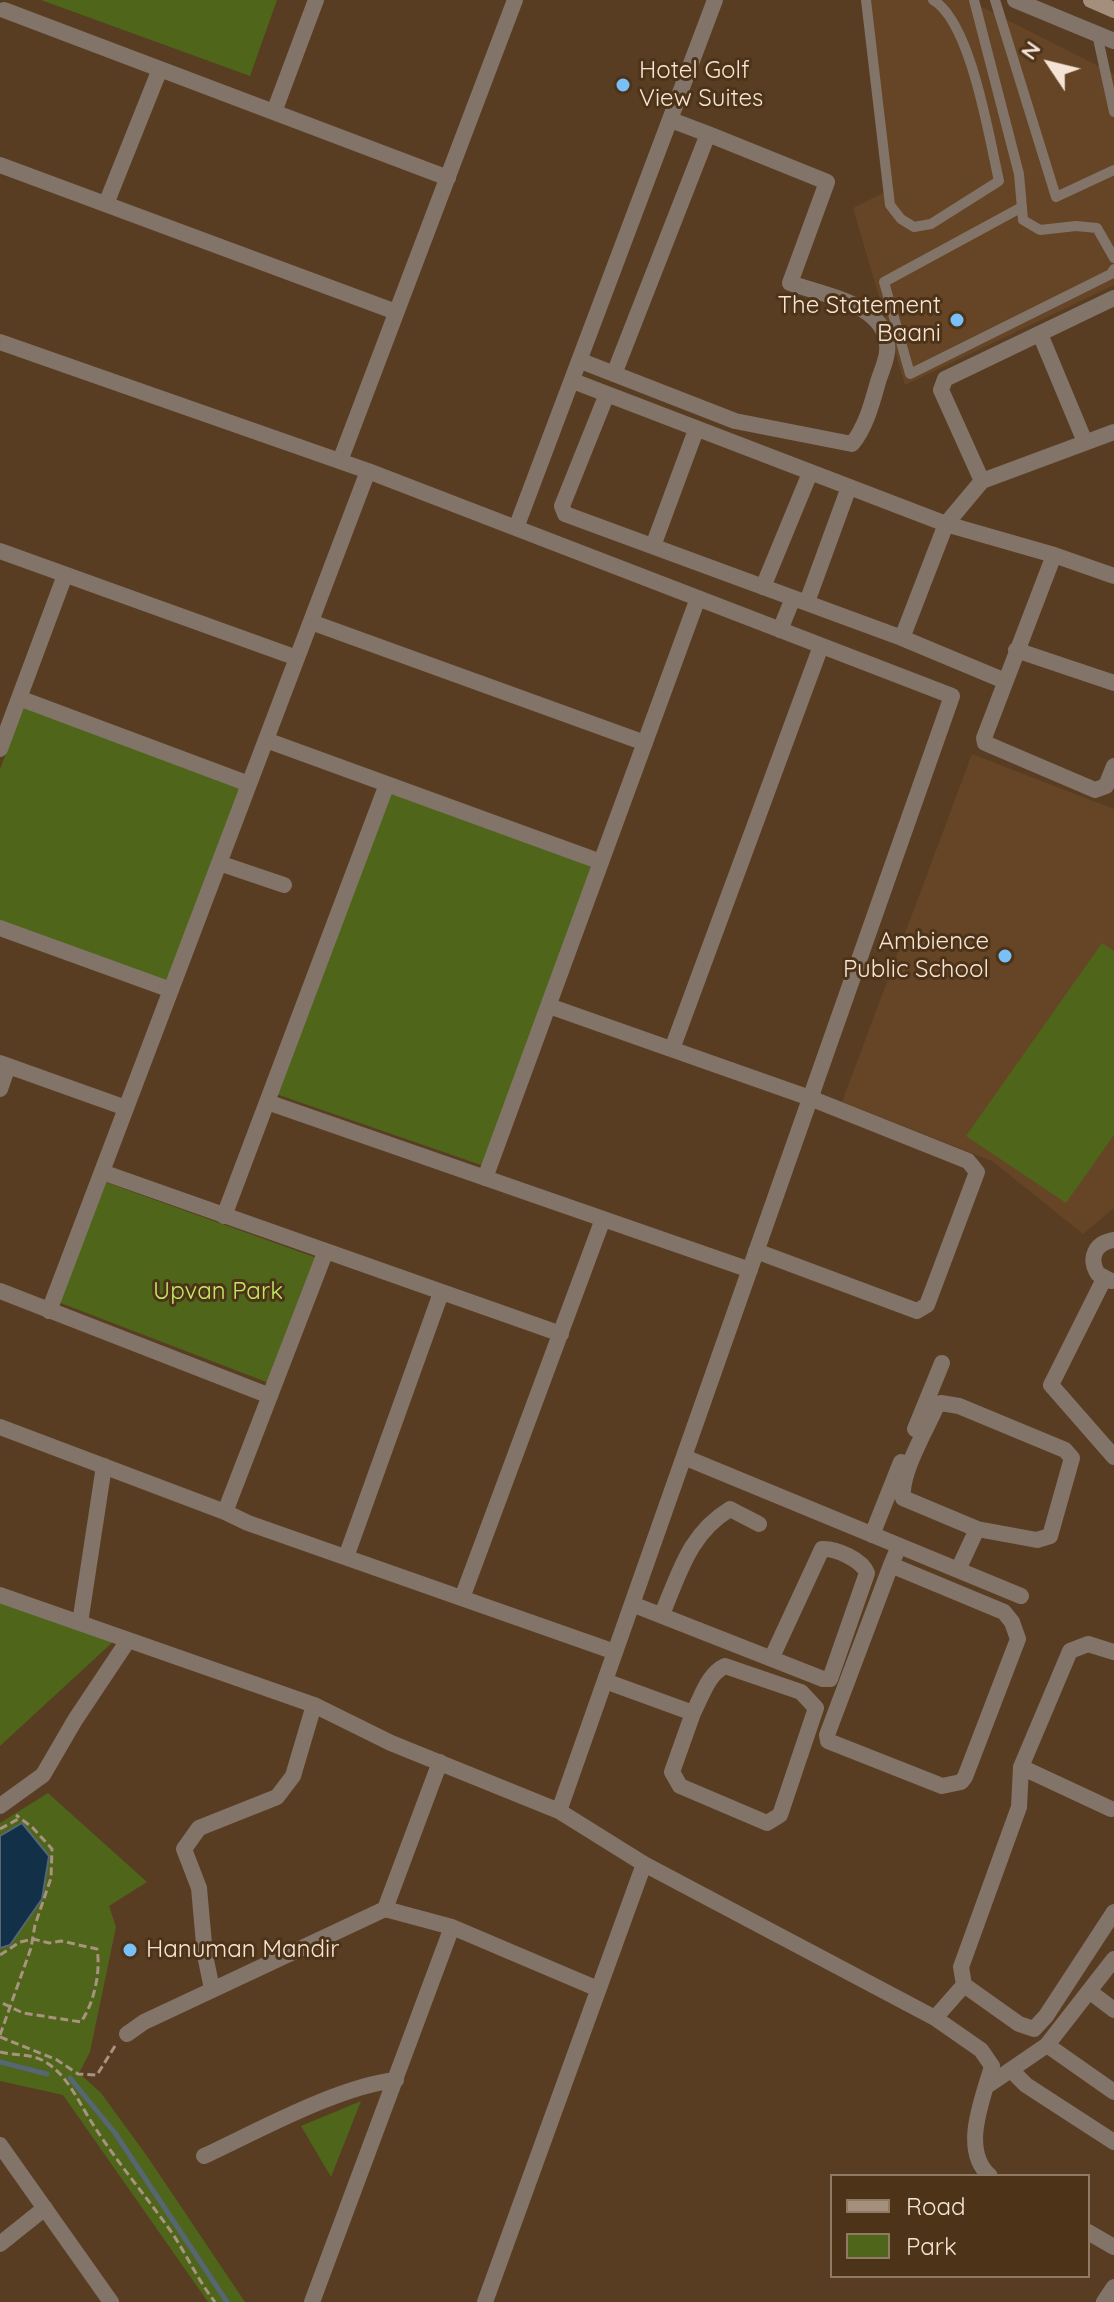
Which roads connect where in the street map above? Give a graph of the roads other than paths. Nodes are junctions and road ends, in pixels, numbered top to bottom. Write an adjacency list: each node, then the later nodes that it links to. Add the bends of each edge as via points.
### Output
1 (316, 0): 15 (street)
2 (515, 0): 21 (street)
3 (715, 0): 17 (street)
4 (866, 0): 9 (lane, via 890,205 914,227 931,224 999,181 967,49)
5 (974, 0): 23 (lane, via 1019,174)
6 (995, 0): 20 (lane, via 1056,197)
7 (1015, 0): 12 (street)
8 (1091, 0): 11 (street)
9 (940, 2)
10 (4, 10): 14 (street)
11 (1114, 10)
12 (1097, 34): 13 (street); 16 (lane)
13 (1114, 41)
14 (160, 69): 15 (street); 22 (street)
15 (274, 112): 21 (street)
16 (1114, 112)
17 (671, 120): 18 (street); 30 (street)
18 (708, 134): 31 (street); 31 (street, via 827,182 790,283 862,308 883,327 887,351 860,434 852,444 735,421)
19 (0, 165): 22 (street)
20 (1114, 170)
21 (448, 178): 27 (street)
22 (106, 204): 27 (street)
23 (1022, 207): 24 (lane, via 1023,220 1040,230 1097,228); 25 (lane, via 884,282 910,374)
24 (1114, 258)
25 (1114, 269)
26 (1114, 298): 28 (street)
27 (396, 312): 37 (street)
28 (1040, 334): 36 (street); 40 (street, via 942,384)
29 (0, 342): 37 (street)
30 (581, 361): 31 (street); 32 (street)
31 (614, 374)
32 (573, 381): 33 (street); 43 (street)
33 (607, 394): 34 (street); 44 (street, via 562,512)
34 (696, 430): 39 (street); 44 (street)
35 (1114, 432): 36 (street)
36 (1085, 442): 40 (street)
37 (340, 461): 38 (street)
38 (368, 471): 43 (street); 52 (street)
39 (810, 473): 41 (street); 49 (street)
40 (982, 481): 42 (street)
41 (849, 487): 42 (street); 51 (street)
42 (946, 524): 46 (street); 54 (street)
43 (516, 528): 50 (street)
44 (653, 546): 49 (street)
45 (0, 551): 47 (street)
46 (1054, 555): 48 (street); 56 (street)
47 (65, 575): 57 (street); 60 (street)
48 (1114, 576)
49 (763, 587): 51 (street)
50 (698, 598): 53 (street); 62 (street)
51 (800, 600): 53 (street); 54 (street)
52 (311, 622): 57 (street); 62 (street)
53 (780, 630): 55 (street)
54 (902, 638): 58 (street)
55 (821, 646): 73 (street); 76 (street, via 952,696)
56 (1016, 650): 58 (street); 59 (street)
57 (297, 658): 61 (street)
58 (1005, 681): 64 (street, via 985,743 1095,790 1106,786)
59 (1114, 683)
60 (19, 698): 63 (street); 65 (street)
61 (266, 740): 65 (street); 66 (street)
62 (645, 743): 67 (street)
63 (0, 749)
64 (1114, 766)
65 (249, 784): 68 (street)
66 (387, 784): 67 (street); 77 (street)
67 (601, 862): 72 (street)
68 (219, 863): 69 (street); 71 (street)
69 (284, 885)
70 (0, 928): 71 (street)
71 (171, 990): 78 (street)
72 (549, 1006): 73 (street); 80 (street)
73 (672, 1049): 76 (street)
74 (4, 1065): 75 (street); 78 (street)
75 (0, 1089)
76 (810, 1098): 84 (street); 84 (street, via 968,1161 977,1172 927,1305 917,1311)
77 (267, 1102): 80 (street); 81 (street)
78 (126, 1108): 79 (street)
79 (102, 1172): 81 (street); 90 (street)
80 (485, 1178): 82 (street)
81 (224, 1216): 85 (street)
82 (603, 1219): 86 (street); 91 (street)
83 (1114, 1240): 87 (street, via 1101,1244 1094,1255 1095,1269)
84 (756, 1251): 86 (street)
85 (325, 1253): 89 (street); 93 (street)
86 (750, 1270): 95 (street)
87 (1109, 1280): 96 (street, via 1051,1385)
88 (0, 1291): 90 (street)
89 (441, 1293): 91 (street); 103 (street)
90 (49, 1311): 93 (street)
91 (561, 1334): 108 (street)
92 (942, 1363): 101 (street)
93 (270, 1396): 98 (street)
94 (0, 1427): 97 (street)
95 (684, 1457): 101 (street); 109 (street)
96 (1114, 1457)
97 (104, 1466): 98 (street); 111 (street)
98 (225, 1512): 103 (street)
99 (759, 1524): 110 (street, via 730,1509 710,1520 692,1543)
100 (977, 1529): 100 (street, via 903,1498 907,1474 941,1403 1065,1450 1072,1458 1050,1536 1037,1540); 105 (street)
101 (872, 1535): 102 (street)
102 (899, 1546): 104 (street); 105 (street)
103 (346, 1557): 108 (street)
104 (891, 1565): 104 (street, via 828,1741 942,1786 961,1782 1018,1639 1004,1612)
105 (958, 1570): 107 (street)
106 (0, 1595): 111 (street)
107 (1021, 1596)
108 (462, 1598): 113 (street)
109 (632, 1604): 110 (street); 113 (street)
110 (662, 1614): 115 (street)
111 (80, 1623): 112 (street)
112 (127, 1642): 117 (street); 121 (street, via 43,1775)
113 (615, 1652): 116 (street)
114 (1114, 1652): 120 (street, via 1088,1644 1070,1651)
115 (772, 1657): 115 (street, via 830,1679 867,1573 862,1564 822,1549)
116 (605, 1681): 118 (street); 123 (street)
117 (314, 1705): 119 (street); 130 (street, via 293,1776 277,1797 199,1828 184,1849 199,1888)
118 (693, 1713): 118 (street, via 716,1671 725,1666 808,1698 816,1708 780,1815 767,1823 674,1780 672,1772)
119 (440, 1762): 123 (street); 125 (street)
120 (1021, 1767): 122 (street); 129 (street, via 1019,1807 961,1967)
121 (1, 1805)
122 (1113, 1809)
123 (559, 1811): 124 (street)
124 (644, 1864): 131 (street); 134 (street)
125 (385, 1909): 127 (street); 130 (street)
126 (1114, 1912): 129 (street, via 1034,2029)
127 (452, 1927): 131 (street); 138 (street)
128 (1114, 1959): 132 (street)
129 (964, 1985): 134 (street)
130 (212, 1989): 135 (street)
131 (598, 1989): 152 (street)
132 (1089, 1991): 133 (street); 136 (street)
133 (1114, 2010)
134 (935, 2018): 139 (street, via 981,2050 992,2066)
135 (127, 2034)
136 (1047, 2045): 137 (street); 140 (street)
137 (1011, 2070): 139 (street); 141 (street)
138 (396, 2080): 143 (street, via 317,2104); 151 (street)
139 (987, 2086): 144 (street, via 974,2147)
140 (1114, 2092)
141 (1114, 2142)
142 (0, 2145): 145 (street)
143 (204, 2156)
144 (988, 2174)
145 (45, 2208): 147 (street); 150 (street)
146 (1090, 2233): 148 (street)
147 (0, 2244)
148 (1114, 2247)
149 (1114, 2287): 153 (street)
150 (111, 2302)
151 (312, 2302)
152 (485, 2302)
153 (1104, 2302)

